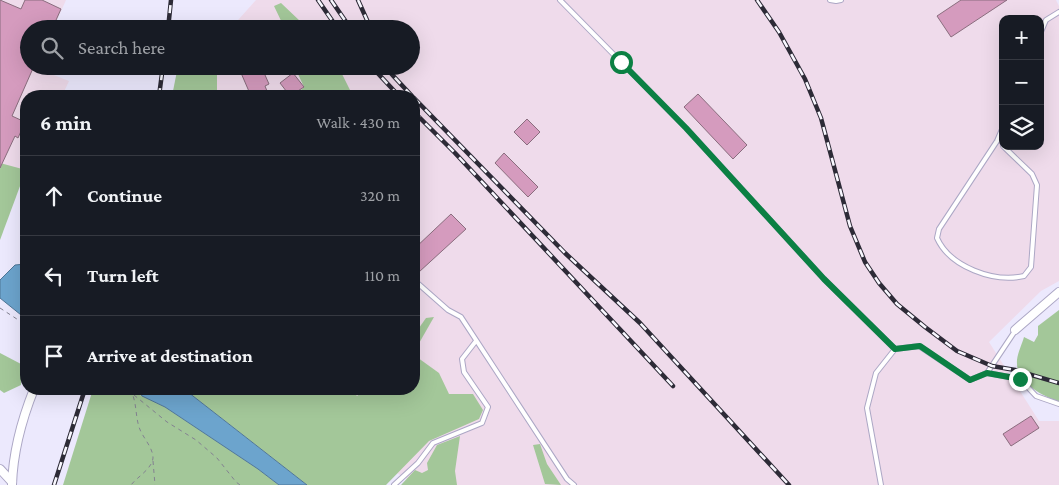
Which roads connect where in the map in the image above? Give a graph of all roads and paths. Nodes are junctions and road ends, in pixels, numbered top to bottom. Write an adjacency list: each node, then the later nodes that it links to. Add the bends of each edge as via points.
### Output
1 (560, 0): 15 (lane, via 686,128 824,279)
2 (830, 0): 3 (lane)
3 (841, 0)
4 (1059, 12): 5 (lane)
5 (1044, 25)
6 (999, 136): 7 (lane)
7 (997, 141): 8 (lane, via 939,229 937,238 941,248 968,270 1010,279 1024,276 1030,267 1037,185 1032,174)
8 (1007, 150)
9 (420, 285): 14 (lane, via 461,317)
10 (1059, 292): 13 (street)
11 (0, 308): 12 (path)
12 (20, 321)
13 (1015, 330): 16 (lane)
14 (476, 341): 26 (lane, via 462,359 464,372 488,407 482,423 433,443 418,463); 27 (lane)
15 (895, 349): 16 (lane, via 920,346 970,380); 28 (lane, via 876,373 867,408)
16 (987, 373): 19 (lane, via 1020,379 1036,396)
17 (32, 395): 22 (street, via 17,447)
18 (134, 395): 20 (path, via 139,426); 25 (path, via 196,440)
19 (1059, 404)
20 (153, 459): 23 (path); 24 (path)
21 (0, 469): 22 (street)
22 (12, 483)
23 (131, 485)
24 (155, 485)
25 (240, 485)
26 (394, 485)
27 (574, 485)
28 (881, 485)

